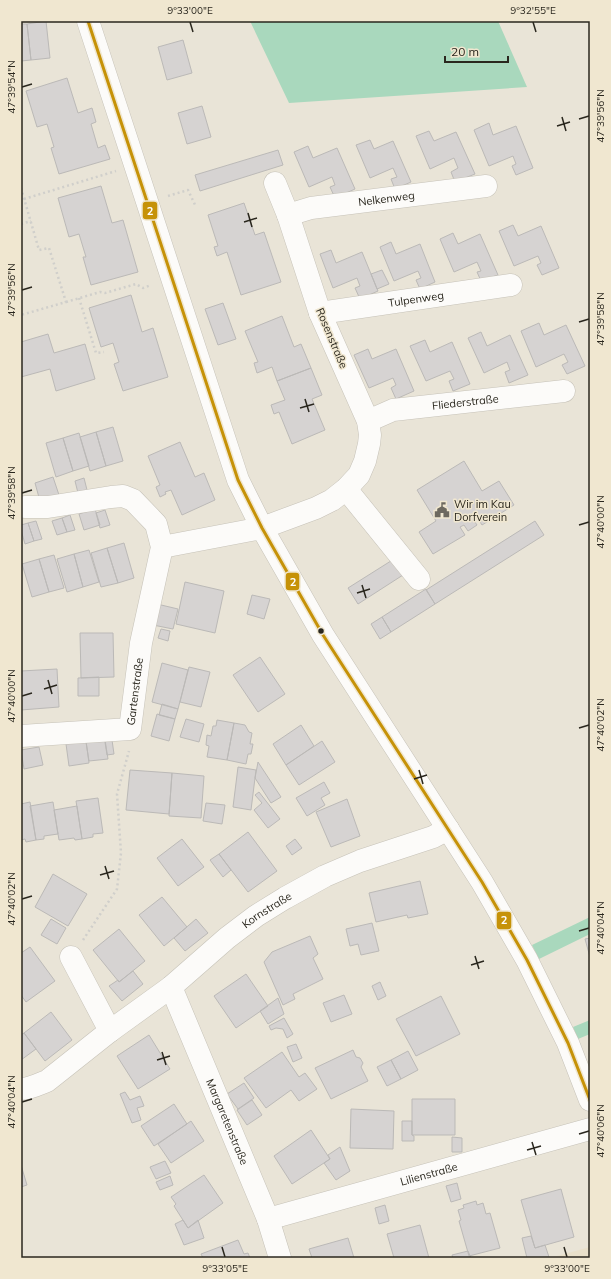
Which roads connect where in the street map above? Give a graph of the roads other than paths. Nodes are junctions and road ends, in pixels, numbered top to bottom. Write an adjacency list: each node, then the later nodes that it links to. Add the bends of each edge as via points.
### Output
1 (88, 21): 11 (street, via 238,480)
2 (275, 183): 4 (street, Rosenstraße)
3 (486, 186): 4 (street, Nelkenweg, via 311,208)
4 (288, 215): 6 (street, Rosenstraße)
5 (511, 285): 6 (street, Tulpenweg)
6 (320, 314): 8 (street, Rosenstraße)
7 (564, 391): 8 (street, Fliederstraße, via 393,410)
8 (368, 421): 9 (street, Rosenstraße, via 370,435 365,461 359,475)
9 (346, 489): 11 (street, Rosenstraße, via 316,508); 13 (street)
10 (24, 507): 12 (street, Gartenstraße, via 48,507 123,496 133,500 156,524)
11 (262, 528): 12 (street); 15 (street, via 322,635)
12 (162, 547): 14 (street, Gartenstraße, via 140,643 130,729)
13 (420, 579)
14 (21, 736)
15 (448, 830): 17 (street, Kornstraße, via 325,876 285,898 242,925); 20 (street, via 482,882 527,960 568,1043)
16 (71, 957): 18 (street)
17 (171, 987): 18 (street, Kornstraße); 22 (street, Margaretenstraße)
18 (110, 1031): 19 (street, Kornstraße, via 47,1081)
19 (21, 1089)
20 (590, 1100)
21 (590, 1129): 22 (street, Lilienstraße)
22 (268, 1219): 23 (street, Margaretenstraße)
23 (280, 1258)

